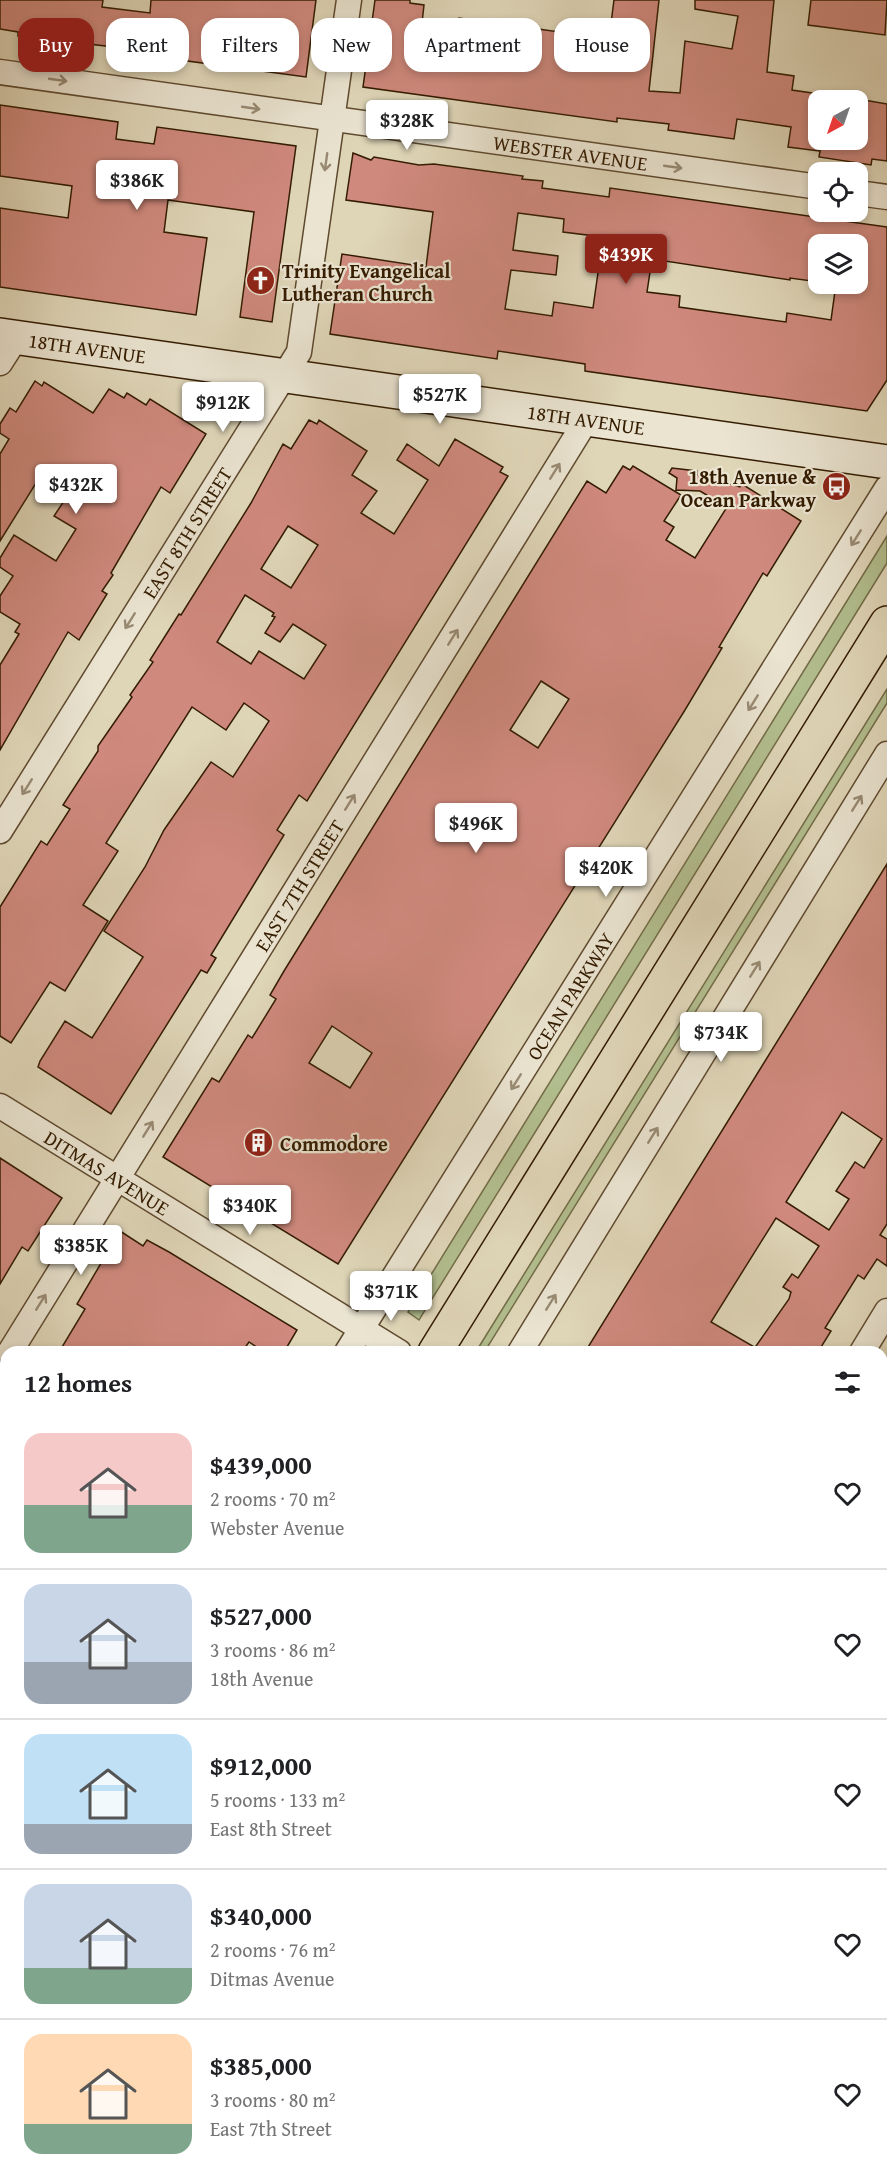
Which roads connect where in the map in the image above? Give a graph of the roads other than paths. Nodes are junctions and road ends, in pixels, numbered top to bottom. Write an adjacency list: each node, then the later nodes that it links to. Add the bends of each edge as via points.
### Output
1 (349, 0): 3 (street, EAST 8TH STREET)
2 (0, 72): 3 (street, WEBSTER AVENUE, one-way to 3)
3 (332, 119): 4 (street, WEBSTER AVENUE, one-way to 4); 8 (street, EAST 8TH STREET, one-way to 8, via 299,352)
4 (808, 185)
5 (868, 194): 6 (street)
6 (887, 197)
7 (5, 345): 8 (street, 18TH AVENUE)
8 (282, 378): 9 (street, 18TH AVENUE); 14 (street, EAST 8TH STREET, one-way to 14)
9 (587, 420): 10 (street, 18TH AVENUE); 16 (street, EAST 7TH STREET, one-way to 9)
10 (887, 462)
11 (887, 488): 18 (street, OCEAN PARKWAY, one-way to 18)
12 (887, 623): 22 (main road)
13 (887, 754): 23 (street, one-way to 13)
14 (0, 831)
15 (0, 1106): 16 (street, DITMAS AVENUE)
16 (117, 1179): 18 (street, DITMAS AVENUE); 19 (street, EAST 7TH STREET, one-way to 16)
17 (887, 1311): 24 (street)
18 (361, 1329): 20 (street, OCEAN PARKWAY); 21 (street, DITMAS AVENUE)
19 (14, 1346)
20 (351, 1346)
21 (389, 1346)
22 (439, 1346)
23 (524, 1346)
24 (866, 1346)

